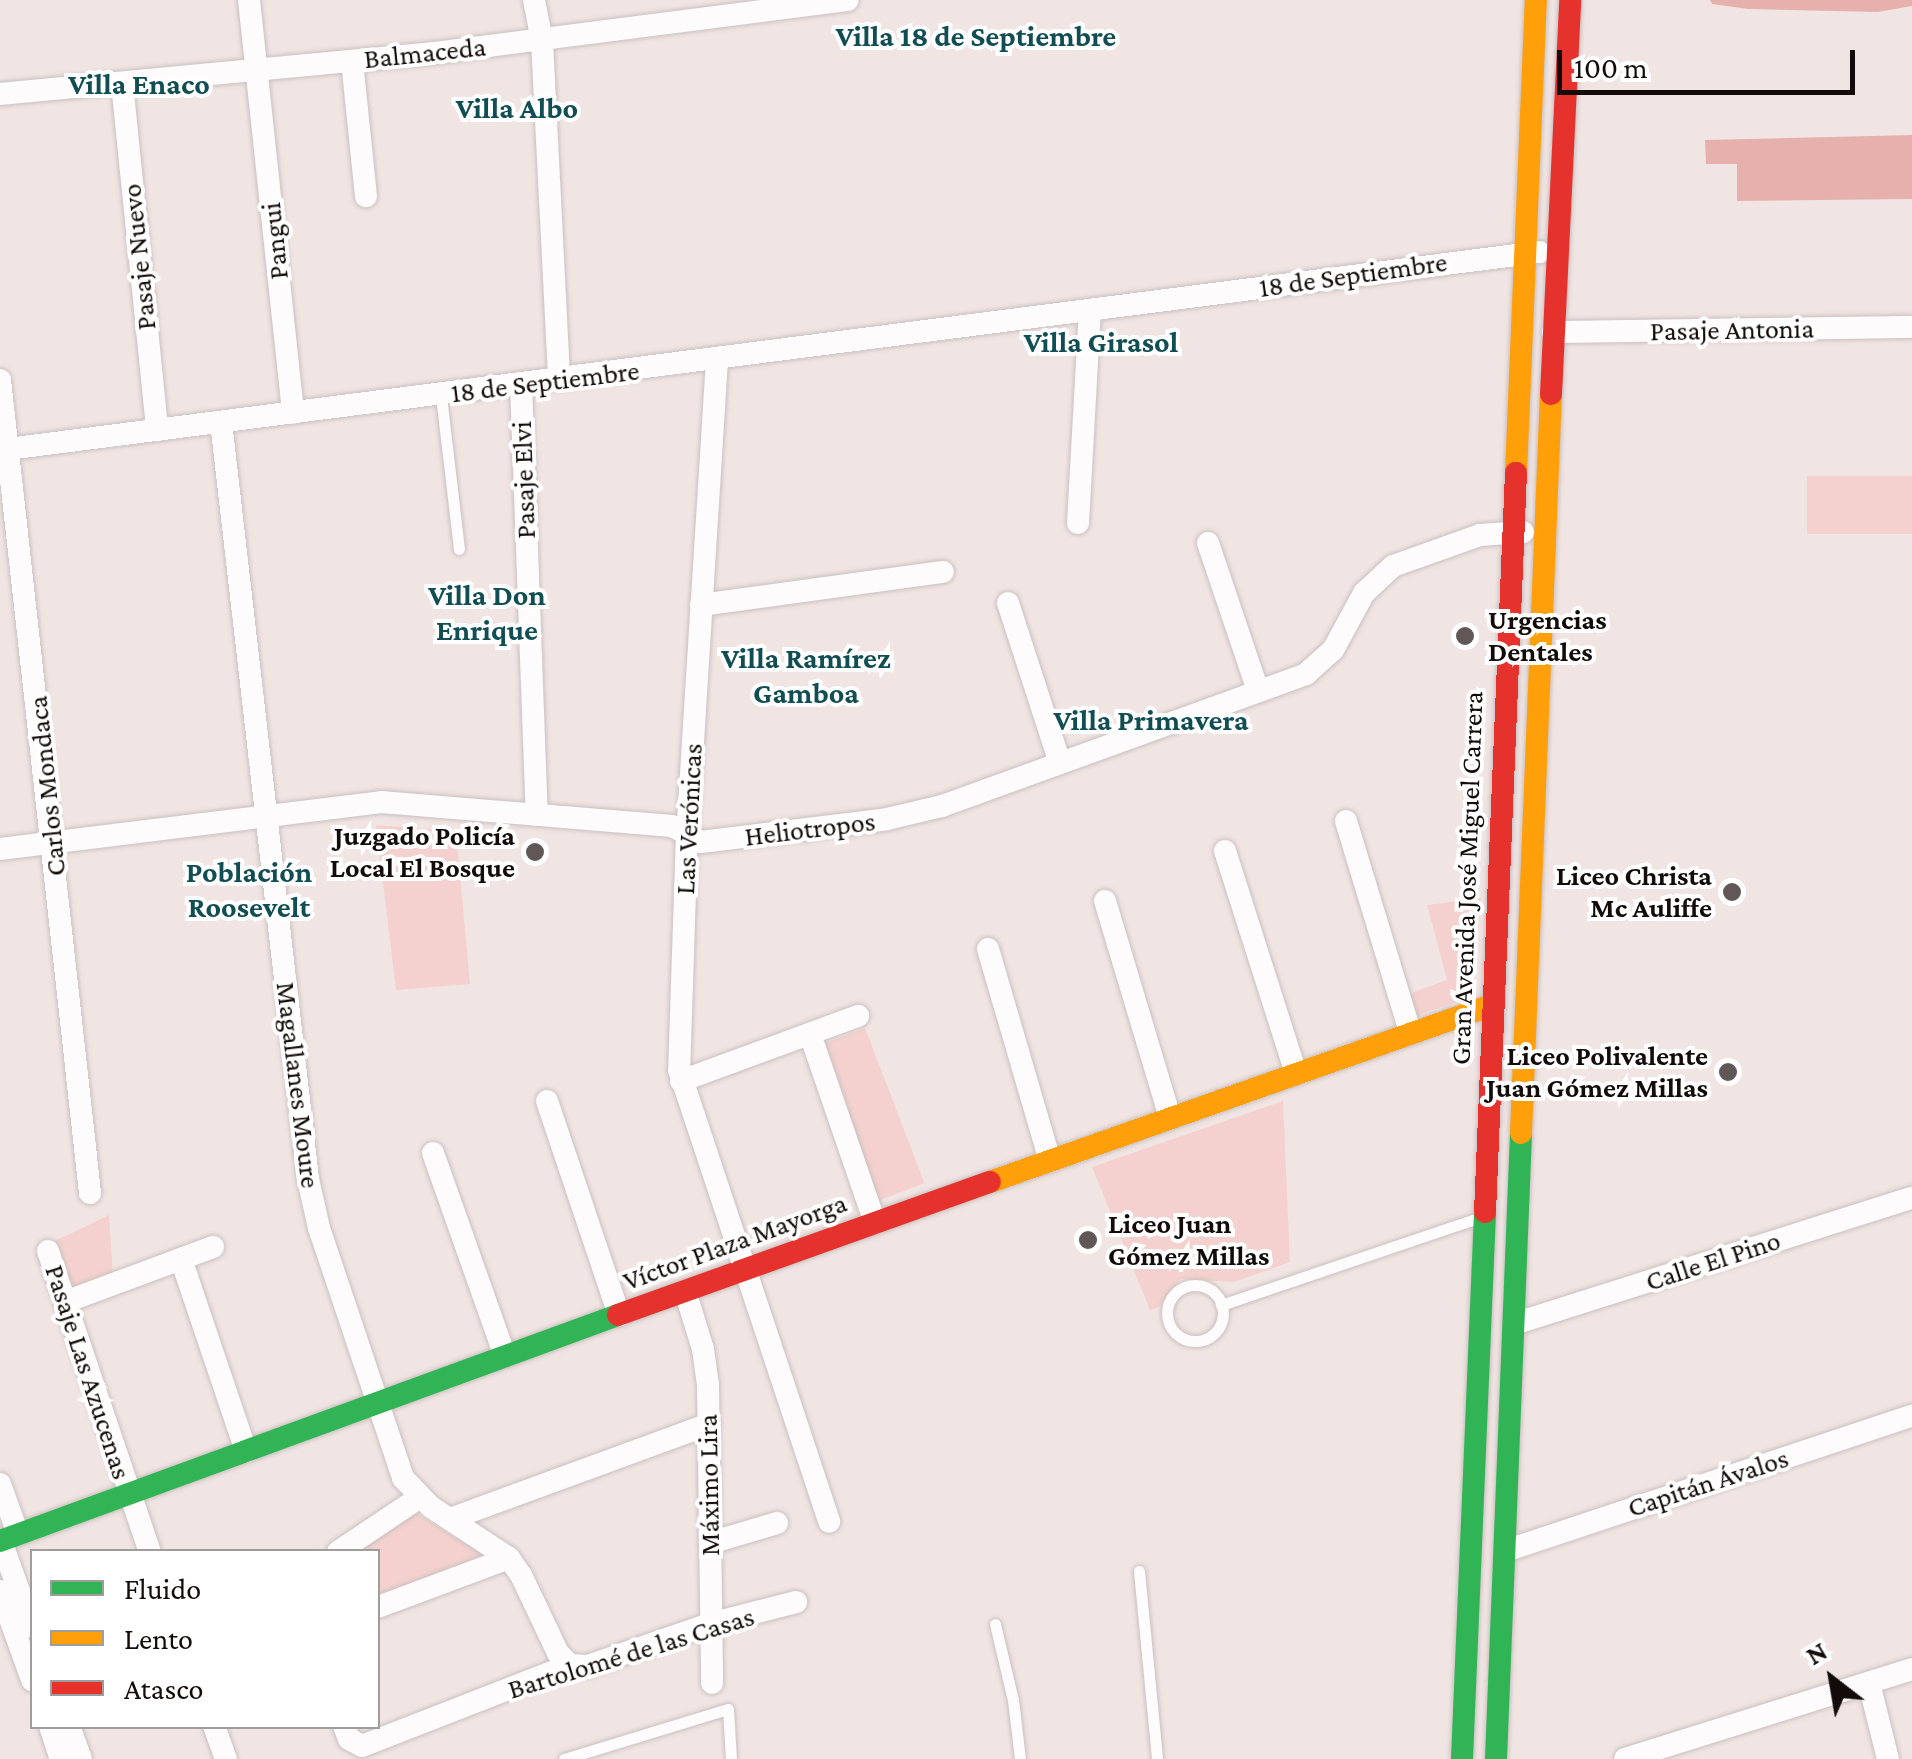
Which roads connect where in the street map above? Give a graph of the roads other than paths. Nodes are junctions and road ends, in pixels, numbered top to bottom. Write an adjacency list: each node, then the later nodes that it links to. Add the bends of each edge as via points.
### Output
1 (249, 0): 8 (street, Pangui)
2 (534, 0): 6 (street)
3 (848, 0): 6 (street, Balmaceda)
4 (1536, 0): 12 (main road, Gran Avenida José Miguel Carrera)
5 (1570, 0): 13 (main road)
6 (542, 41): 7 (street, Balmaceda); 19 (street)
7 (352, 61): 8 (street, Balmaceda); 11 (street)
8 (256, 70): 9 (street, Balmaceda); 22 (street, Pangui)
9 (122, 83): 10 (street, Balmaceda); 24 (street, Pasaje Nuevo)
10 (0, 94)
11 (366, 196)
12 (1524, 252): 13 (street, 18 de Septiembre); 14 (street, 18 de Septiembre); 27 (main road, Gran Avenida José Miguel Carrera)
13 (1557, 252): 16 (main road)
14 (1090, 310): 17 (street, 18 de Septiembre); 26 (street)
15 (1912, 327): 16 (street, Pasaje Antonia)
16 (1553, 332): 28 (main road)
17 (717, 360): 19 (street, 18 de Septiembre); 33 (street, Las Verónicas)
18 (0, 380): 25 (street, Carlos Mondaca)
19 (560, 380): 20 (street, 18 de Septiembre)
20 (520, 385): 21 (street, 18 de Septiembre); 36 (street, Pasaje Elvi)
21 (441, 396): 22 (street, 18 de Septiembre); 30 (lane)
22 (294, 413): 23 (street, 18 de Septiembre)
23 (221, 422): 24 (street, 18 de Septiembre); 37 (street, Magallanes Moure)
24 (157, 430): 25 (street, 18 de Septiembre)
25 (4, 449): 40 (street, Carlos Mondaca)
26 (1078, 523)
27 (1511, 532): 28 (street, Heliotropos); 34 (street, Heliotropos, via 1469,538 1393,566 1364,593 1326,658 1306,674); 45 (main road, Gran Avenida José Miguel Carrera)
28 (1544, 532): 49 (main road)
29 (1208, 543): 34 (street)
30 (459, 549)
31 (943, 572): 33 (street)
32 (1008, 603): 35 (street)
33 (701, 604): 39 (street, Las Verónicas)
34 (1258, 692): 35 (street, Heliotropos)
35 (1060, 763): 39 (street, Heliotropos, via 887,819 701,842)
36 (537, 815): 37 (street, Heliotropos, via 381,802); 39 (street, Heliotropos, via 672,826)
37 (266, 816): 40 (street, Heliotropos); 71 (street, Magallanes Moure, via 308,1178)
38 (1346, 822): 47 (street)
39 (687, 833): 51 (street, Las Verónicas)
40 (54, 841): 41 (street, Heliotropos); 56 (street, Carlos Mondaca)
41 (0, 848)
42 (1225, 851): 50 (street)
43 (1104, 901): 53 (street)
44 (988, 949): 55 (street)
45 (1492, 1005): 47 (main road, Víctor Plaza Mayorga); 49 (main road); 58 (main road, Gran Avenida José Miguel Carrera)
46 (858, 1016): 48 (street)
47 (1410, 1032): 50 (main road, Víctor Plaza Mayorga)
48 (810, 1034): 51 (street); 59 (street)
49 (1524, 1035): 69 (main road)
50 (1296, 1073): 53 (main road, Víctor Plaza Mayorga)
51 (682, 1080): 63 (street, Las Verónicas)
52 (546, 1102): 68 (street)
53 (1170, 1118): 55 (main road, Víctor Plaza Mayorga)
54 (433, 1153): 70 (street)
55 (1050, 1160): 59 (main road, Víctor Plaza Mayorga)
56 (90, 1192)
57 (1912, 1198): 69 (street, Calle El Pino)
58 (1484, 1217): 65 (main road, Gran Avenida José Miguel Carrera); 67 (lane)
59 (875, 1223): 63 (main road, Víctor Plaza Mayorga)
60 (213, 1248): 62 (street)
61 (48, 1251): 66 (street, Pasaje Las Azucenas)
62 (181, 1259): 66 (street); 74 (street)
63 (746, 1268): 64 (main road, Víctor Plaza Mayorga); 79 (street, Las Verónicas)
64 (684, 1291): 68 (main road, Víctor Plaza Mayorga); 73 (street, Máximo Lira, via 702,1349)
65 (1480, 1300): 69 (main road); 110 (main road, Gran Avenida José Miguel Carrera)
66 (65, 1302): 76 (street, Pasaje Las Azucenas)
67 (1221, 1305): 67 (lane, via 1210,1290 1192,1286 1175,1293 1168,1319 1181,1337 1202,1340 1221,1323)
68 (619, 1315): 70 (main road, Víctor Plaza Mayorga)
69 (1514, 1324): 85 (main road)
70 (505, 1356): 71 (main road, Víctor Plaza Mayorga)
71 (375, 1404): 74 (main road, Víctor Plaza Mayorga); 77 (street, Magallanes Moure, via 399,1470)
72 (1912, 1416): 85 (street, Capitán Ávalos)
73 (709, 1424): 78 (street); 82 (street, Máximo Lira)
74 (246, 1451): 76 (main road, Víctor Plaza Mayorga)
75 (0, 1484): 81 (street)
76 (129, 1494): 81 (main road, Víctor Plaza Mayorga); 83 (street, Pasaje Las Azucenas)
77 (420, 1497): 78 (street, Magallanes Moure); 84 (street)
78 (450, 1519): 86 (street, Magallanes Moure)
79 (829, 1522)
80 (777, 1524): 82 (street)
81 (6, 1539): 91 (street)
82 (710, 1543): 92 (street, Máximo Lira)
83 (149, 1549)
84 (342, 1549)
85 (1505, 1551): 111 (main road)
86 (509, 1558): 90 (street); 94 (street, Magallanes Moure)
87 (1139, 1571): 109 (lane)
88 (0, 1591): 96 (street)
89 (796, 1602): 92 (street, Bartolomé de las Casas)
90 (380, 1606)
91 (30, 1620)
92 (710, 1624): 94 (street, Bartolomé de las Casas, via 588,1666); 97 (street, Máximo Lira)
93 (995, 1624): 108 (lane)
94 (570, 1665): 99 (street, Bartolomé de las Casas)
95 (1912, 1670): 98 (street)
96 (30, 1674)
97 (712, 1682)
98 (1869, 1683): 112 (street); 113 (street)
99 (380, 1726)
100 (51, 1729): 103 (street)
101 (70, 1729): 104 (street)
102 (215, 1729): 105 (street)
103 (62, 1759)
104 (81, 1759)
105 (226, 1759)
106 (564, 1759): 107 (lane, via 728,1709)
107 (731, 1759)
108 (1020, 1759)
109 (1157, 1759)
110 (1462, 1759)
111 (1496, 1759)
112 (1625, 1759)
113 (1888, 1759)

